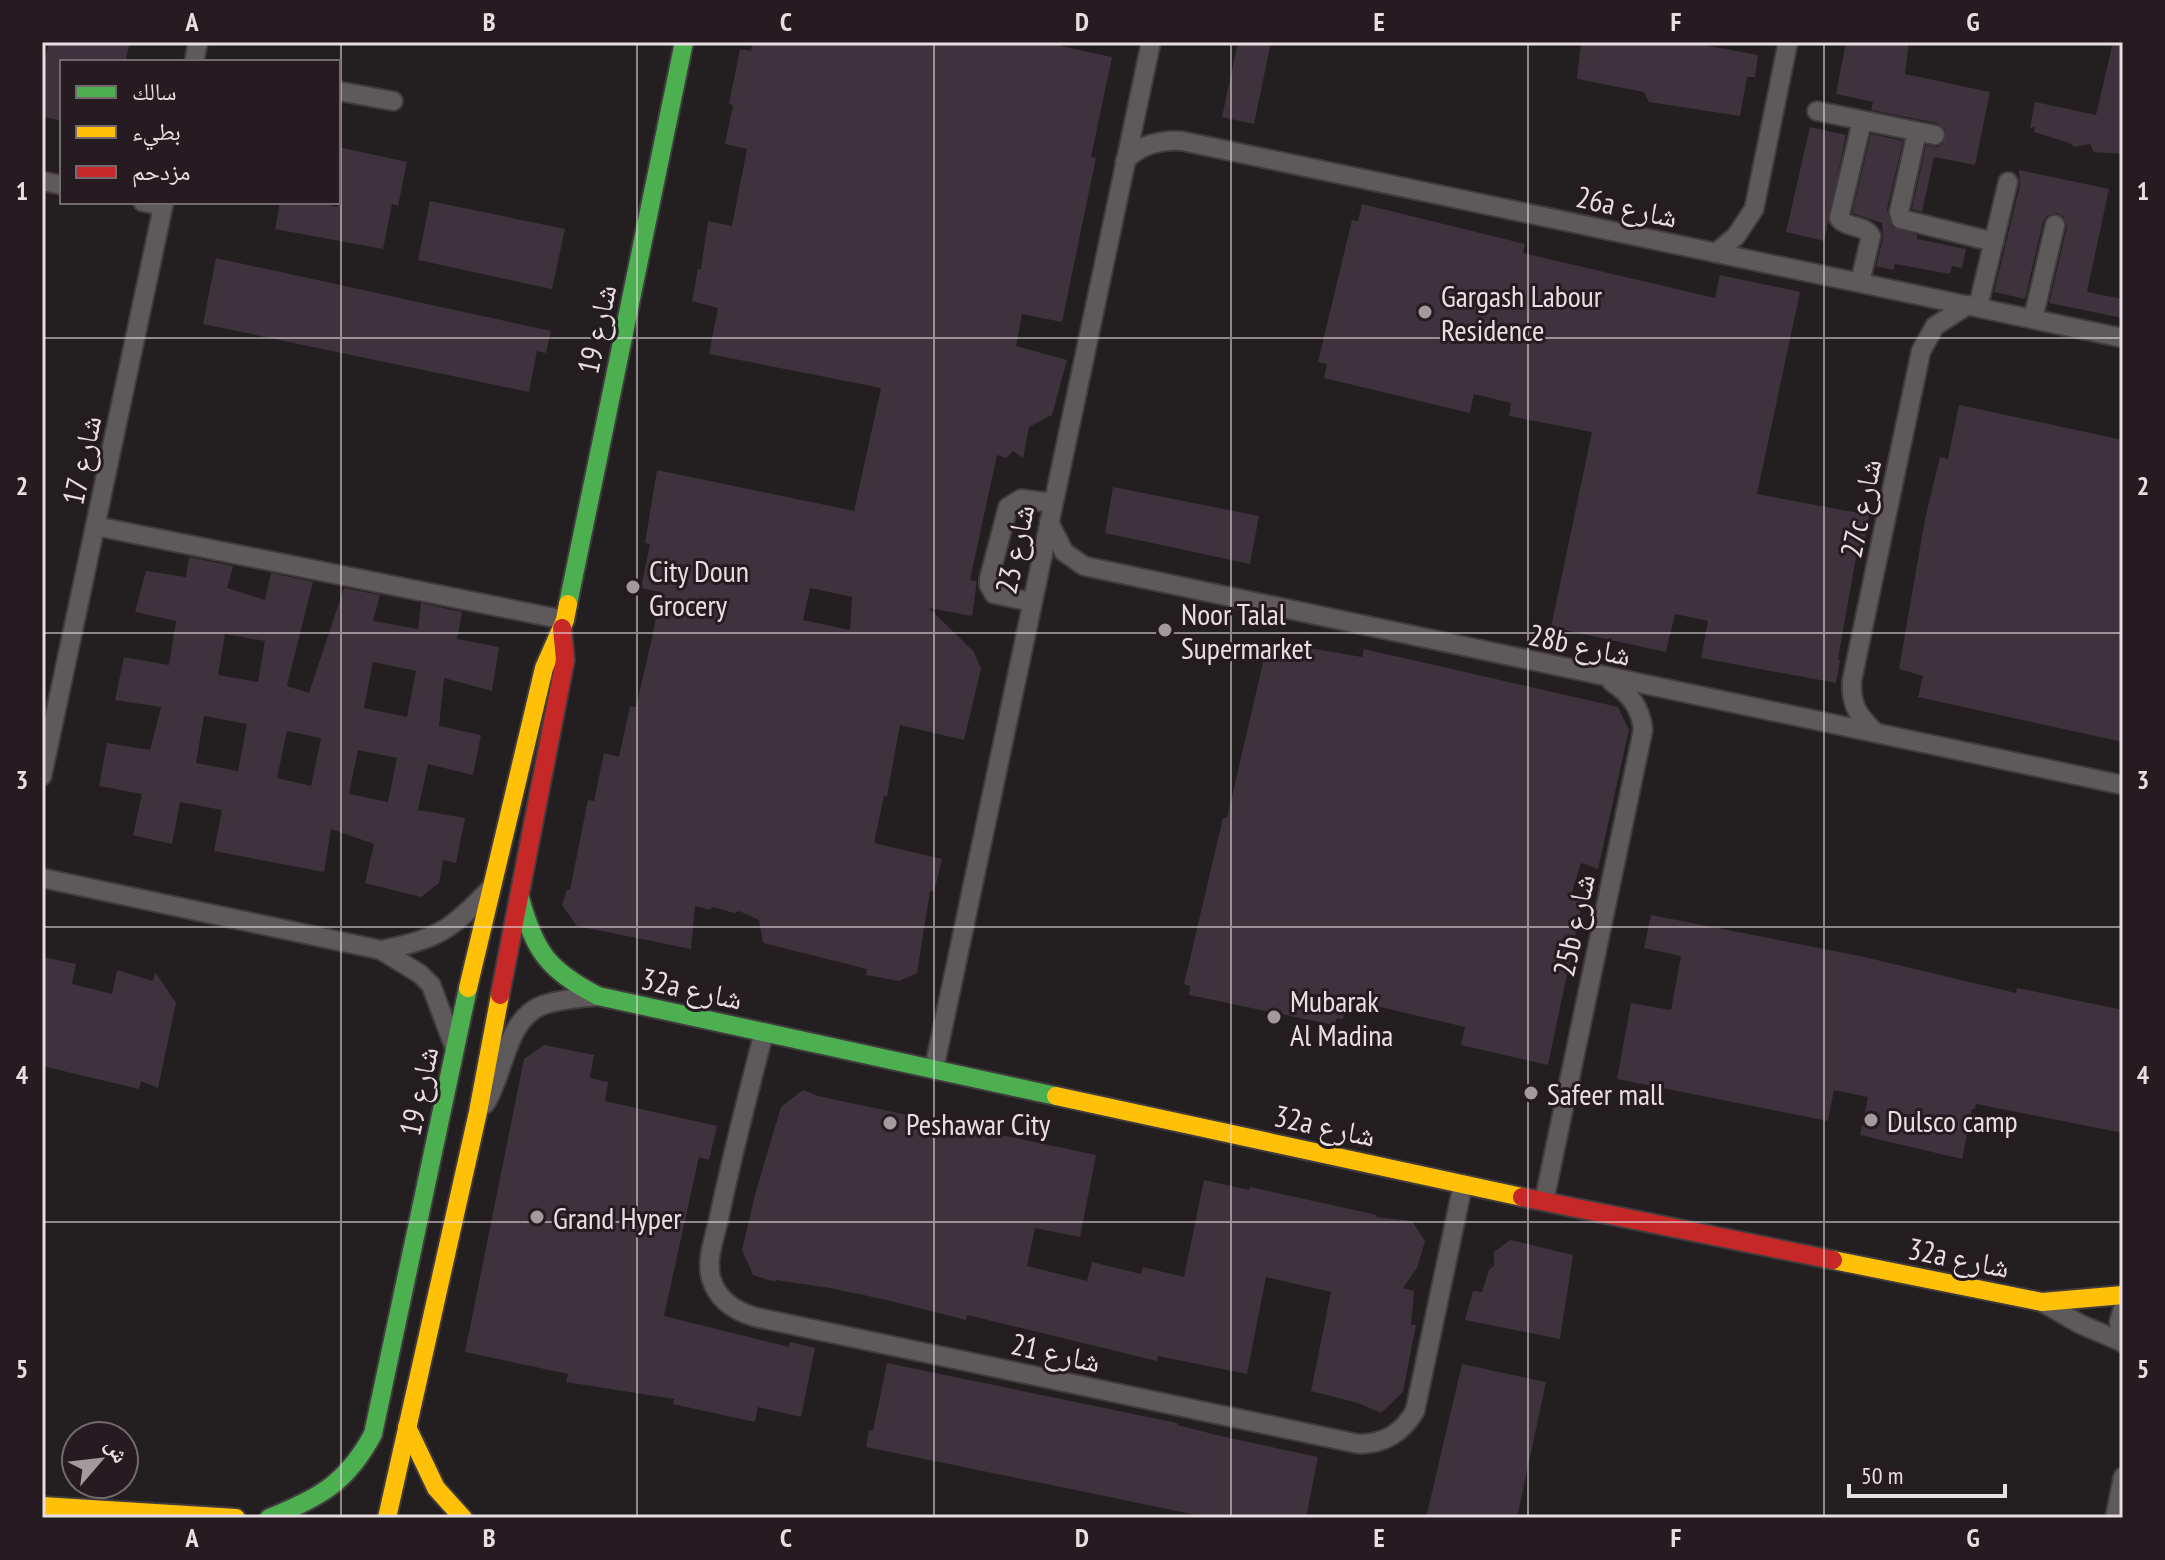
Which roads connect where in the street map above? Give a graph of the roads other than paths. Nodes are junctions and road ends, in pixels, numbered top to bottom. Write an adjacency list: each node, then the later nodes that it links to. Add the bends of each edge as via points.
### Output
1 (684, 42): 21 (street, شارع 19)
2 (1151, 42): 8 (street, شارع 23)
3 (1788, 42): 13 (street, via 1754,209 1736,236)
4 (340, 91): 5 (street)
5 (393, 101)
6 (1817, 111): 7 (street)
7 (1862, 121): 12 (street, via 1926,134 1901,219); 14 (street, via 1839,218 1871,236)
8 (1125, 161): 13 (street, 26a شارع, via 1155,143 1182,141); 18 (street, شارع 23)
9 (2008, 182): 12 (street)
10 (163, 204): 19 (street, شارع 17)
11 (2055, 225): 16 (street)
12 (1994, 242): 15 (street)
13 (1716, 253): 14 (street, 26a شارع)
14 (1860, 282): 15 (street, 26a شارع)
15 (1973, 306): 16 (street, 26a شارع); 23 (street, 27c شارع, via 1935,326 1921,351 1852,680 1854,707)
16 (2033, 319): 17 (street, 26a شارع)
17 (2123, 338)
18 (1051, 513): 20 (street, شارع 23); 20 (street, via 1021,499 1008,507 989,579 999,596); 22 (street, 28b شارع, via 1064,552 1084,566)
19 (95, 526): 21 (street); 24 (street, شارع 17)
20 (1032, 602): 33 (street, شارع 23)
21 (563, 624): 27 (street, شارع 19, via 544,668); 28 (street, شارع 19, via 565,660)
22 (1602, 677): 23 (street, 28b شارع); 36 (street, 25b شارع, via 1632,700 1643,730)
23 (1877, 734): 25 (street, 28b شارع)
24 (42, 776)
25 (2123, 785)
26 (42, 878): 29 (street)
27 (491, 888): 29 (street, via 441,933); 32 (street, شارع 19)
28 (520, 898): 30 (street, 32a شارع, via 529,930 548,960 564,977); 34 (street, شارع 19)
29 (381, 950): 32 (street, via 426,979)
30 (598, 996): 31 (street, 32a شارع); 34 (street, 32a شارع, via 543,1005 530,1013 517,1029 493,1093)
31 (764, 1032): 33 (street, 32a شارع); 35 (street, شارع 21, via 710,1267 719,1296 755,1317 1359,1444 1380,1442 1400,1431 1415,1411)
32 (455, 1048): 45 (street, شارع 19, via 373,1434 334,1486)
33 (934, 1069): 35 (street, 32a شارع)
34 (478, 1112): 41 (street, شارع 19)
35 (1463, 1184): 36 (street, 32a شارع)
36 (1544, 1201): 38 (street, 32a شارع)
37 (2123, 1295): 38 (street, 32a شارع)
38 (2042, 1302): 40 (street, 32a شارع)
39 (2123, 1309): 40 (street)
40 (2123, 1342)
41 (407, 1427): 46 (street, شارع 19); 47 (street, via 439,1494)
42 (2123, 1477): 48 (street)
43 (42, 1506): 44 (street)
44 (236, 1518)
45 (269, 1518)
46 (387, 1518)
47 (463, 1518)
48 (2115, 1518)

